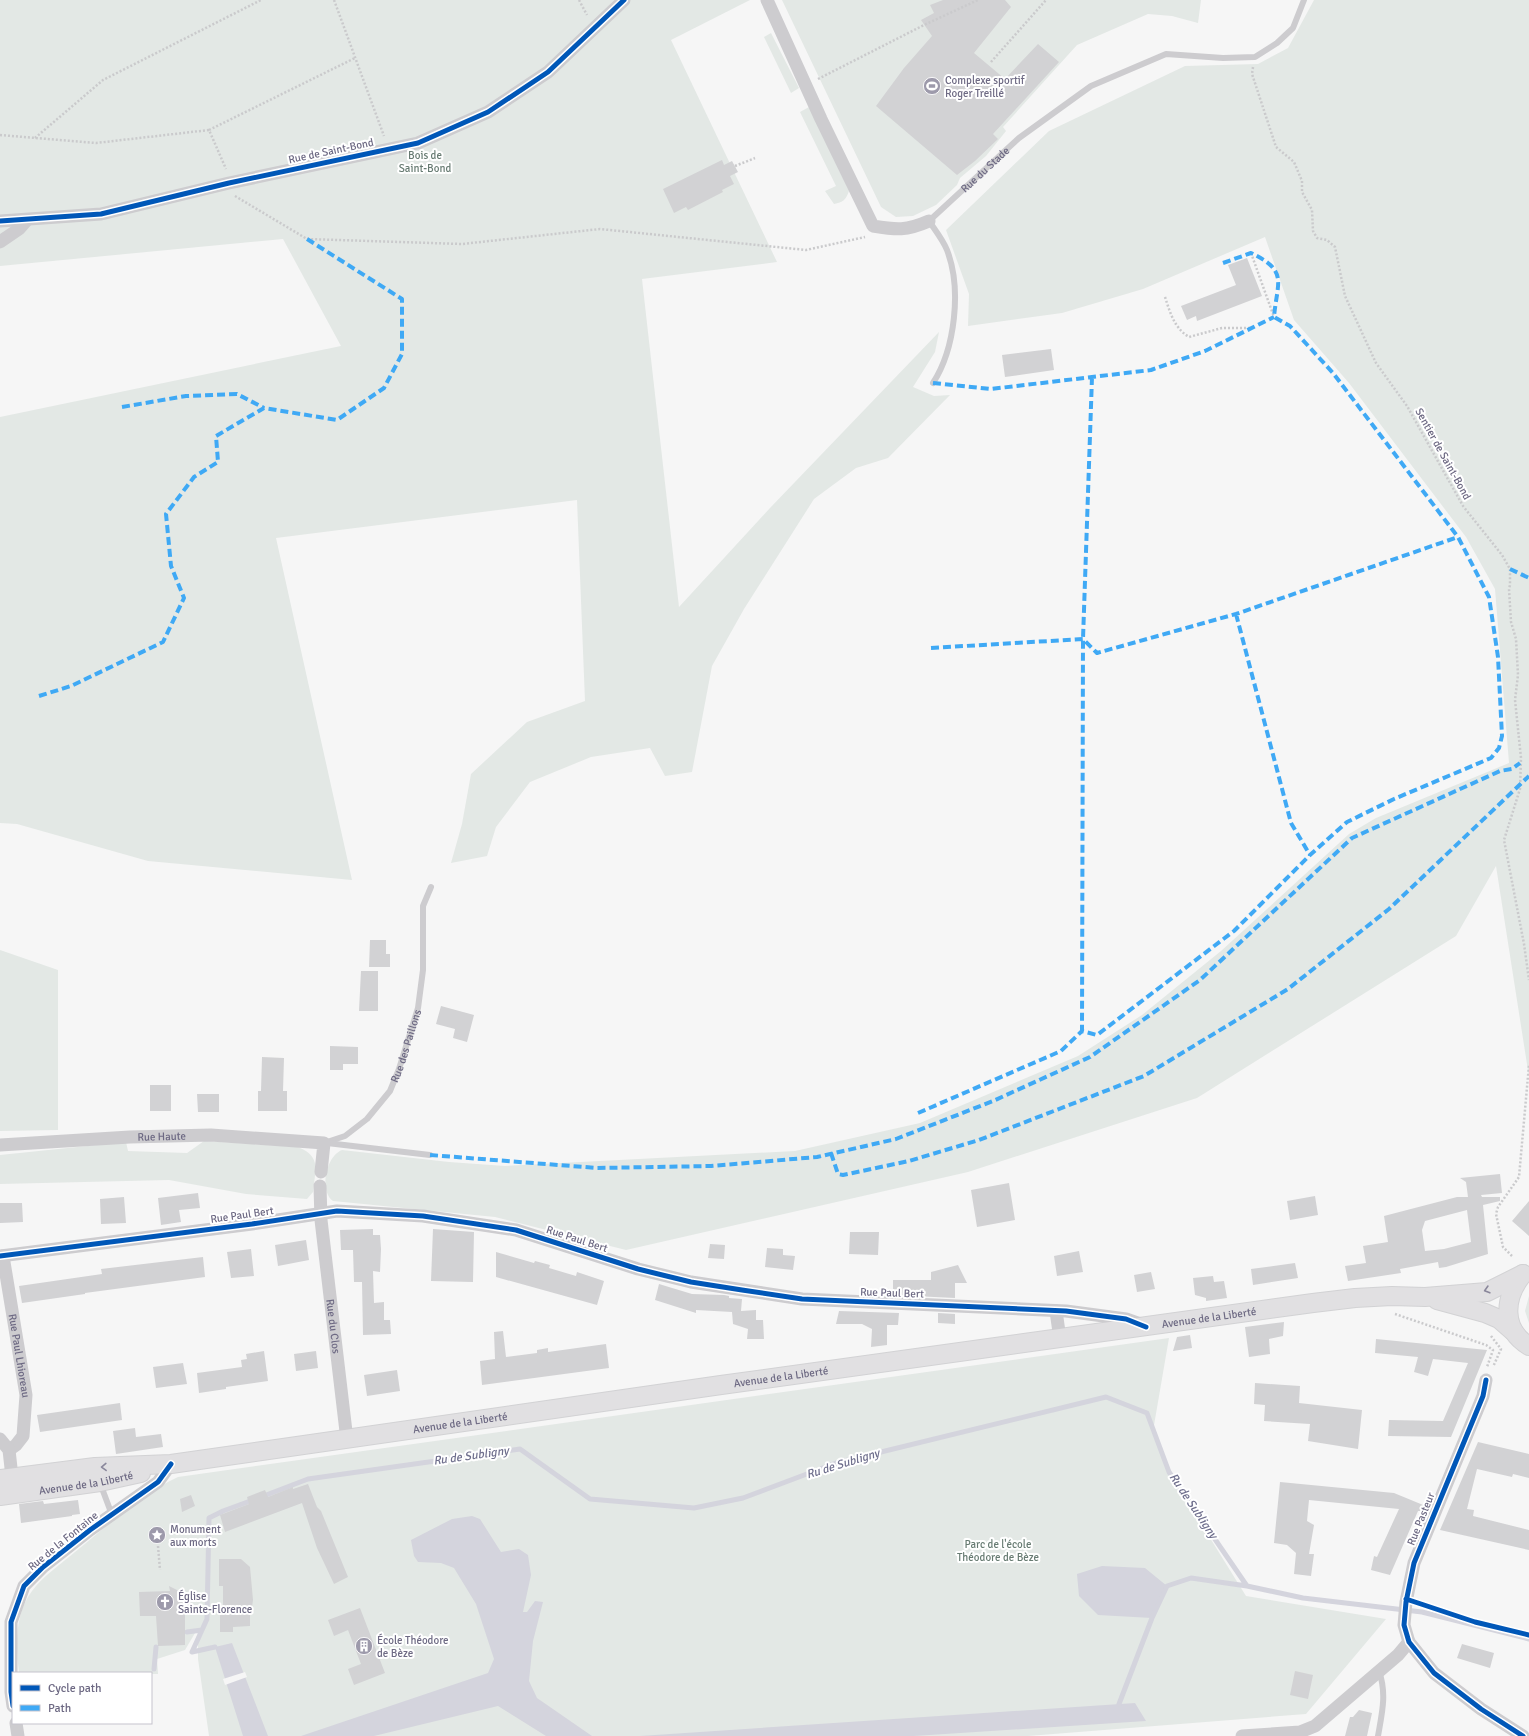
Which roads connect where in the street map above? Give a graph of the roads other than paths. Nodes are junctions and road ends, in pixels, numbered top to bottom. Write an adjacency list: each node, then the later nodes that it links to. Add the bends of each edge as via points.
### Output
1 (624, 0): 5 (street, Rue de Saint-Bond, via 548,72 488,112 418,143 229,183 100,214)
2 (767, 0): 6 (street, Rue du Stade, via 873,226 900,230)
3 (1304, 0): 6 (lane, Rue du Stade, via 1293,28 1277,43 1255,57 1223,58 1166,54 1091,86 1019,138)
4 (0, 221): 5 (street, Rue de Saint-Bond)
5 (26, 221): 7 (street, via 20,230)
6 (929, 221): 8 (lane, via 946,249 954,300 951,340 941,371)
7 (0, 242)
8 (933, 383)
9 (431, 887): 10 (lane, Rue des Paillons, via 423,906 423,970 418,1008 390,1091 367,1119 345,1136)
10 (324, 1143): 11 (street, Rue Haute, via 211,1135); 12 (lane); 13 (street)
11 (0, 1145)
12 (430, 1155)
13 (321, 1172)
14 (320, 1186): 15 (street)
15 (320, 1213): 16 (street, Rue Paul Bert); 19 (street, Rue Paul Bert, via 337,1210 423,1216 516,1230 638,1269 691,1282 802,1299); 26 (street, Rue du Clos)
16 (1, 1256): 27 (street, Rue Paul Lhioreau, via 26,1395 23,1436)
17 (1526, 1272): 18 (main road, one-way to 18, via 1487,1292); 21 (main road, via 1515,1284 1510,1296 1508,1308)
18 (1425, 1297): 20 (main road, Avenue de la Liberté, via 1390,1304 1313,1303); 21 (main road, via 1485,1313 1500,1319)
19 (1056, 1311): 20 (street, Rue Paul Bert, via 1126,1319); 22 (street)
20 (1146, 1327): 22 (main road, Avenue de la Liberté)
21 (1515, 1333): 23 (main road)
22 (1060, 1339): 26 (main road, Avenue de la Liberté, via 721,1385)
23 (1529, 1346)
24 (1486, 1380): 33 (street, Rue Pasteur, via 1483,1396 1414,1563 1404,1625)
25 (0, 1438): 27 (street)
26 (347, 1440): 28 (main road, Avenue de la Liberté)
27 (9, 1450): 29 (street)
28 (171, 1464): 29 (main road, Avenue de la Liberté, one-way to 29, via 95,1467); 30 (main road, Avenue de la Liberté, via 128,1477); 32 (street, Rue de la Fontaine, via 158,1482)
29 (6, 1478)
30 (100, 1482): 31 (main road, Avenue de la Liberté); 32 (lane)
31 (0, 1496)
32 (112, 1515): 35 (street, Rue de la Fontaine, via 44,1567 24,1586 11,1622)
33 (1409, 1642): 34 (street); 39 (street, via 1434,1673)
34 (1379, 1671): 38 (street, via 1316,1726); 42 (lane, via 1384,1685 1384,1698)
35 (12, 1699)
36 (16, 1724): 40 (street)
37 (1529, 1731): 39 (street)
38 (1299, 1734): 41 (street)
39 (1519, 1734)
40 (18, 1736)
41 (1242, 1736)
42 (1378, 1736)

